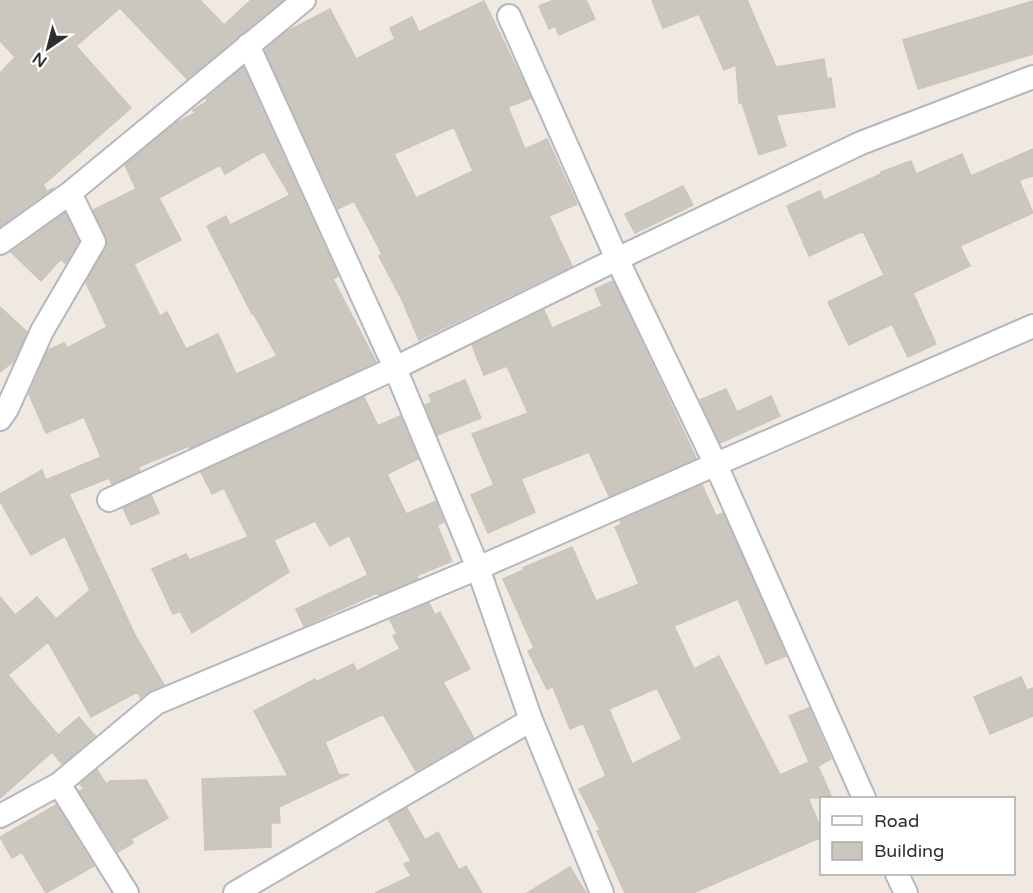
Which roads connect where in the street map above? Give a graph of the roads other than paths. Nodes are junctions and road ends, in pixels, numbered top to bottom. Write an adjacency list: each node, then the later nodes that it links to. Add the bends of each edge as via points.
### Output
1 (304, 0): 3 (street)
2 (509, 16): 7 (street)
3 (248, 45): 5 (street); 9 (street)
4 (1033, 77): 7 (street, via 861,143)
5 (70, 193): 6 (street); 10 (street, via 94,242 42,331)
6 (0, 243)
7 (617, 259): 9 (street); 11 (street)
8 (1033, 326): 11 (street)
9 (394, 368): 12 (street); 13 (street)
10 (0, 419)
11 (716, 465): 13 (street); 16 (street)
12 (109, 500)
13 (478, 568): 14 (street); 15 (street, via 156,703)
14 (531, 720): 20 (street); 21 (street)
15 (59, 784): 17 (street); 19 (street)
16 (864, 797)
17 (0, 816)
18 (898, 875): 22 (street)
19 (127, 893)
20 (235, 893)
21 (602, 893)
22 (906, 893)

